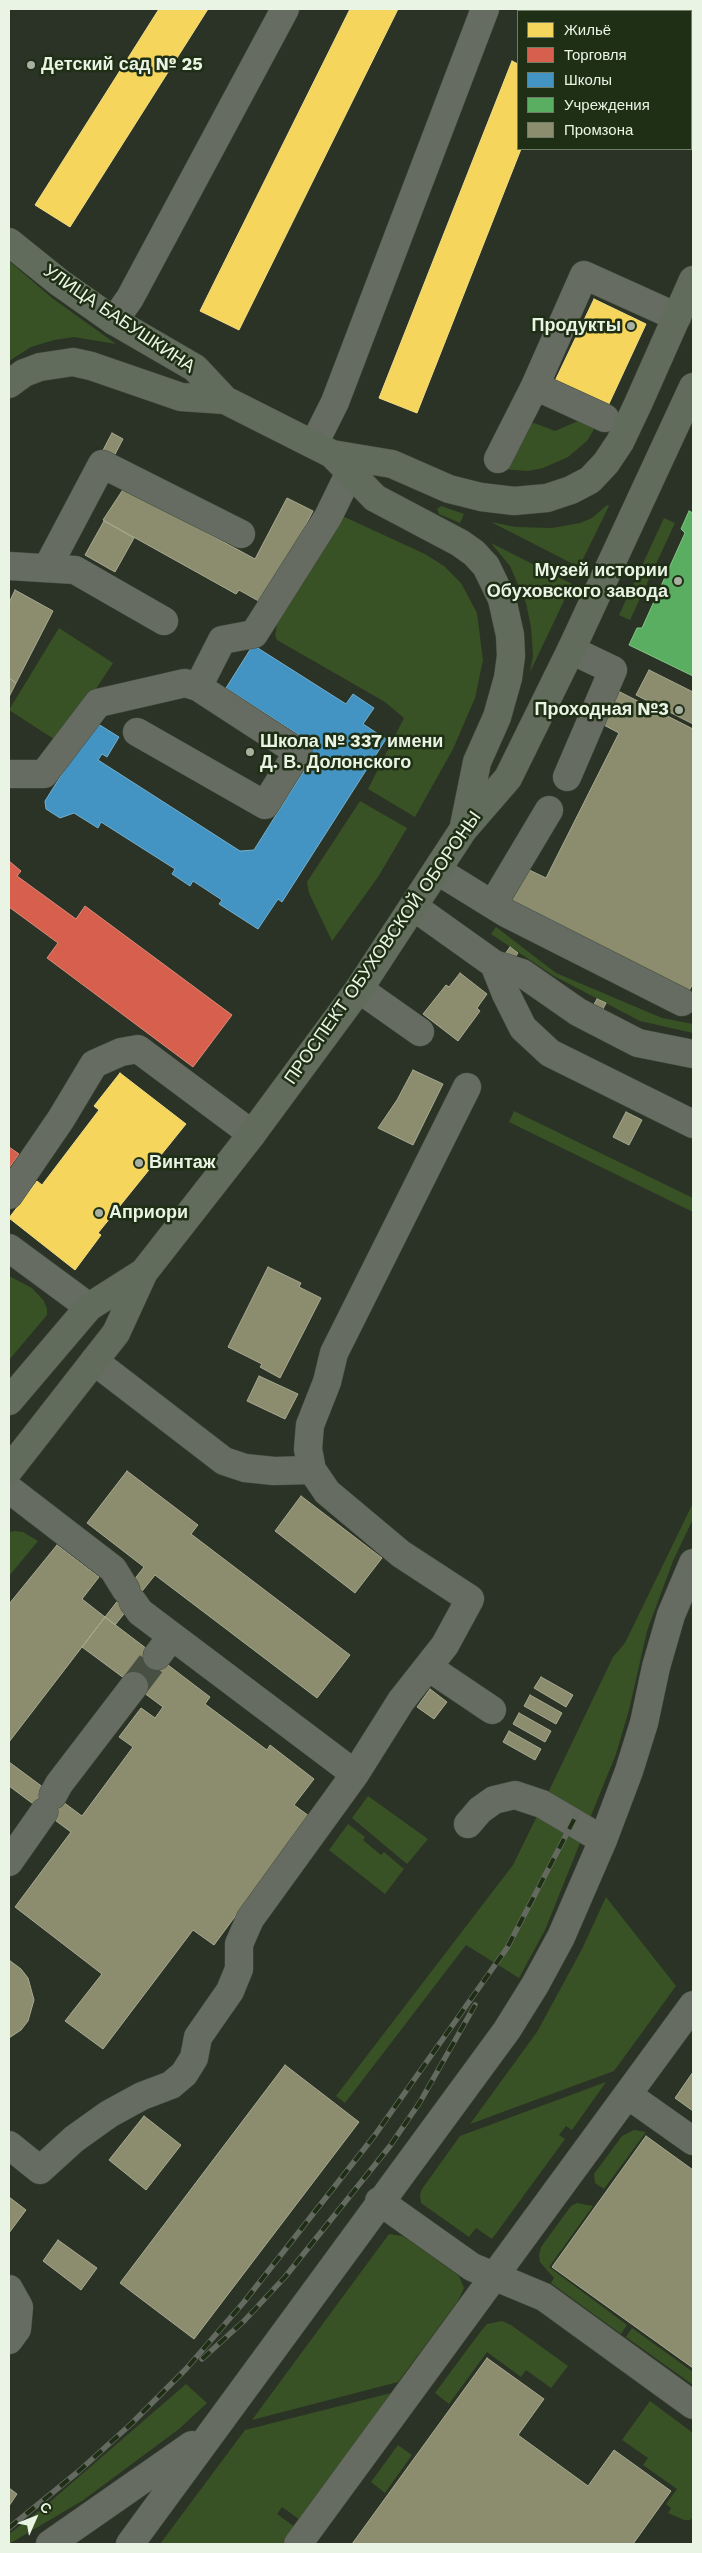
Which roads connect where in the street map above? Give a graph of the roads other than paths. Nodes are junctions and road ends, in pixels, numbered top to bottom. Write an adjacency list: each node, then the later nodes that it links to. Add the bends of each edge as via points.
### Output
1 (285, 9): 6 (lane, via 130,298)
2 (485, 9): 12 (lane, via 338,393)
3 (9, 242): 6 (main road, УЛИЦА БАБУШКИНА)
4 (693, 280): 5 (main road)
5 (677, 317): 8 (lane, via 584,275); 12 (main road, УЛИЦА БАБУШКИНА, via 620,442 590,480 571,490 547,498 514,501 481,497 449,488 392,464)
6 (114, 321): 10 (main road, УЛИЦА БАБУШКИНА, via 195,368)
7 (9, 384): 10 (main road, УЛИЦА БАБУШКИНА, via 40,367 73,362 181,397)
8 (535, 386): 11 (lane); 13 (lane)
9 (693, 387): 18 (main road, ПРОСПЕКТ ОБУХОВСКОЙ ОБОРОНЫ)
10 (225, 400): 12 (main road, УЛИЦА БАБУШКИНА)
11 (606, 418)
12 (332, 457): 19 (lane, via 328,517 254,634 222,640); 24 (main road, УЛИЦА БАБУШКИНА, via 375,498 474,553 495,581 507,614 511,656 508,678 497,717 477,762)
13 (498, 459)
14 (241, 534): 16 (lane, via 102,464)
15 (9, 566): 16 (lane)
16 (46, 568): 17 (lane, via 75,570)
17 (164, 620)
18 (571, 650): 22 (lane, via 613,670); 24 (main road, ПРОСПЕКТ ОБУХОВСКОЙ ОБОРОНЫ, via 508,778)
19 (198, 687): 20 (lane, via 298,752 265,805); 21 (lane, via 185,682 98,702 44,774)
20 (137, 732)
21 (9, 774)
22 (566, 777)
23 (549, 810): 26 (lane)
24 (463, 830): 25 (main road, ПРОСПЕКТ ОБУХОВСКОЙ ОБОРОНЫ)
25 (438, 870): 26 (lane); 27 (main road, ПРОСПЕКТ ОБУХОВСКОЙ ОБОРОНЫ)
26 (493, 904): 30 (lane)
27 (414, 907): 28 (lane); 29 (main road, ПРОСПЕКТ ОБУХОВСКОЙ ОБОРОНЫ)
28 (494, 964): 32 (lane, via 522,974 578,1012 638,1043); 34 (lane, via 523,1028 550,1053)
29 (359, 989): 31 (lane); 35 (main road, ПРОСПЕКТ ОБУХОВСКОЙ ОБОРОНЫ)
30 (682, 1002)
31 (420, 1032)
32 (693, 1054)
33 (467, 1087): 43 (lane, via 334,1353 327,1382 310,1425 308,1449)
34 (693, 1124)
35 (252, 1134): 36 (lane, via 138,1049 121,1052 94,1064 61,1120); 38 (main road, ПРОСПЕКТ ОБУХОВСКОЙ ОБОРОНЫ)
36 (9, 1195)
37 (9, 1248): 39 (lane)
38 (144, 1272): 39 (main road); 40 (main road, ПРОСПЕКТ ОБУХОВСКОЙ ОБОРОНЫ, via 116,1333)
39 (89, 1307): 41 (main road)
40 (94, 1361): 42 (main road, ПРОСПЕКТ ОБУХОВСКОЙ ОБОРОНЫ); 43 (lane, via 224,1461 245,1468 274,1471)
41 (9, 1401)
42 (9, 1470)
43 (312, 1470): 46 (lane, via 327,1492 400,1554 470,1599 445,1645)
44 (9, 1489): 49 (lane, via 113,1569 164,1646)
45 (693, 1562): 51 (lane, via 671,1615 644,1723)
46 (428, 1667): 48 (lane); 49 (lane, via 401,1701)
47 (134, 1686): 52 (lane, via 59,1784 38,1823)
48 (492, 1710)
49 (355, 1774): 56 (lane, via 250,1919 239,1944 239,1969 230,1992 198,2037 194,2058 184,2074 109,2114 74,2139 40,2170)
50 (468, 1824): 51 (lane, via 494,1800 515,1795 542,1804)
51 (603, 1840): 57 (lane, via 561,1937 507,2030)
52 (9, 1862)
53 (693, 2005): 54 (lane)
54 (628, 2095): 55 (lane); 58 (lane)
55 (693, 2141)
56 (9, 2145)
57 (379, 2201): 58 (lane, via 472,2267); 62 (lane)
58 (494, 2277): 61 (lane, via 544,2297); 65 (lane)
59 (9, 2289): 60 (lane, via 19,2307 17,2330)
60 (9, 2340)
61 (693, 2405)
62 (210, 2433): 63 (lane); 64 (lane)
63 (50, 2544)
64 (130, 2544)
65 (298, 2544)

